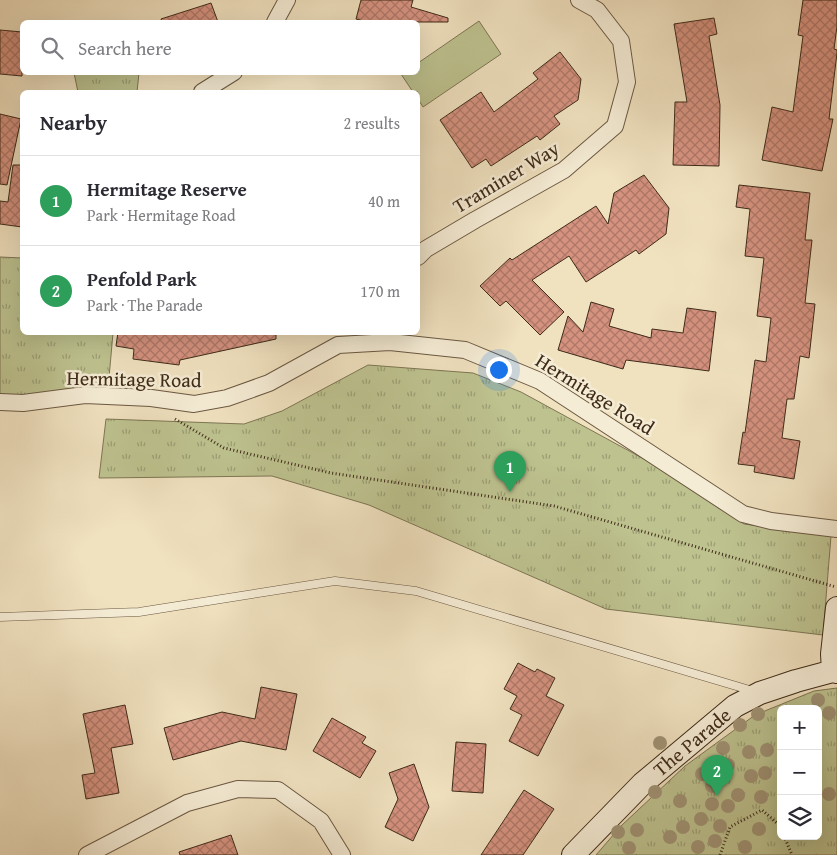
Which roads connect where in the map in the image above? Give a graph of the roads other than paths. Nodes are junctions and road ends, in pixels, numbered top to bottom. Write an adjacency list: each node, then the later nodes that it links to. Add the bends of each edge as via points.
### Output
1 (286, 0): 3 (street)
2 (579, 0): 6 (street, Traminer Way, via 597,10 621,41 627,82 615,126 564,170)
3 (276, 20)
4 (229, 75): 5 (street)
5 (205, 90)
6 (420, 255)
7 (390, 337): 8 (street, Hermitage Road, via 338,345 269,383 227,398 194,404 84,395 23,403); 9 (street, Hermitage Road, via 465,350 540,381 743,514 771,521)
8 (0, 402)
9 (837, 528)
10 (837, 608): 12 (street, via 832,654)
11 (0, 617): 13 (lane, via 140,612 335,581 416,592)
12 (835, 672): 13 (street, The Parade, via 796,680)
13 (760, 693): 16 (street, The Parade, via 735,706 642,784)
14 (86, 855): 15 (street, via 187,803 238,789 278,790 321,821)
15 (342, 855)
16 (573, 855)

